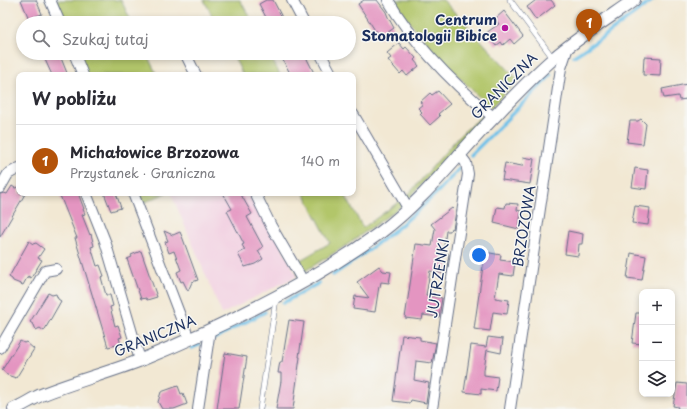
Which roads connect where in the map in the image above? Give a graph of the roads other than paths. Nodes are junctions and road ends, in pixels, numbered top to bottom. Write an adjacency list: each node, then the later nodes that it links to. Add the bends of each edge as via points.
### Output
1 (50, 0): 6 (street)
2 (292, 0): 7 (street)
3 (388, 0): 16 (street, via 395,13 430,56)
4 (510, 0): 9 (lane)
5 (634, 0): 8 (street, GRANICZNA)
6 (57, 16)
7 (300, 16)
8 (568, 48): 9 (street, GRANICZNA); 36 (street, BRZOZOWA, via 561,68)
9 (554, 58): 16 (street, GRANICZNA)
10 (77, 60): 13 (street)
11 (188, 60): 14 (street)
12 (324, 60): 15 (street)
13 (82, 72)
14 (194, 72)
15 (330, 72)
16 (493, 117): 18 (street, GRANICZNA)
17 (356, 119): 24 (street)
18 (459, 154): 24 (street, GRANICZNA, via 425,193); 35 (street, JUTRZENKI, via 466,163 468,174)
19 (16, 170): 20 (street, via 8,174)
20 (0, 188)
21 (87, 196): 31 (street, via 105,241)
22 (134, 196): 29 (street)
23 (257, 196): 26 (street)
24 (408, 208): 26 (street, GRANICZNA, via 381,231 324,270)
25 (56, 269): 30 (street, via 45,271)
26 (303, 281): 27 (street, GRANICZNA)
27 (277, 296): 28 (street, GRANICZNA); 34 (lane)
28 (210, 330): 29 (street, GRANICZNA); 33 (street)
29 (189, 339): 31 (street, GRANICZNA)
30 (0, 348)
31 (140, 360): 32 (street, GRANICZNA, via 41,395)
32 (14, 409)
33 (198, 409)
34 (260, 409)
35 (432, 409)
36 (510, 409)

